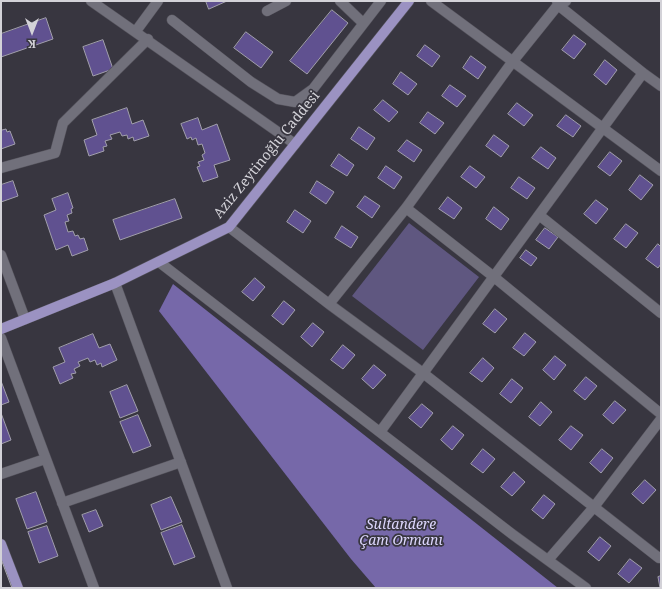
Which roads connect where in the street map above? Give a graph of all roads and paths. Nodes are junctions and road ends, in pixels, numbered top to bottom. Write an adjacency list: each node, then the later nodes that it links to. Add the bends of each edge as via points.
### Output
1 (91, 1): 12 (street)
2 (158, 1): 12 (street)
3 (286, 1): 9 (street)
4 (340, 1): 11 (street)
5 (381, 1): 11 (street)
6 (409, 1): 18 (main road, Aziz Zeytinoğlu Caddesi)
7 (431, 1): 14 (street)
8 (560, 2): 14 (street); 15 (street)
9 (267, 11)
10 (172, 20): 11 (street, via 252,82 278,99 295,102 313,90)
11 (363, 23)
12 (136, 31): 13 (street)
13 (148, 39): 18 (street); 19 (street, via 63,123 55,153)
14 (513, 61): 17 (street); 21 (street)
15 (643, 73): 16 (street); 17 (street)
16 (661, 86)
17 (603, 128): 20 (street); 22 (street)
18 (295, 144): 23 (main road, Aziz Zeytinoğlu Caddesi)
19 (1, 168)
20 (661, 171)
21 (406, 208): 26 (street); 28 (street)
22 (539, 215): 26 (street); 29 (street)
23 (229, 227): 25 (main road, Aziz Zeytinoğlu Caddesi); 28 (street)
24 (1, 255): 30 (street)
25 (158, 262): 27 (main road, Aziz Zeytinoğlu Caddesi); 36 (street)
26 (494, 277): 33 (street); 34 (street)
27 (115, 283): 30 (main road, Aziz Zeytinoğlu Caddesi); 38 (street)
28 (329, 304): 33 (street)
29 (661, 312)
30 (25, 319): 31 (main road, Aziz Zeytinoğlu Caddesi)
31 (1, 328)
32 (1, 338): 37 (street)
33 (423, 373): 36 (street); 41 (street)
34 (661, 414)
35 (661, 419): 41 (street)
36 (380, 432): 44 (street)
37 (45, 459): 39 (street); 40 (street)
38 (181, 462): 40 (street); 47 (street)
39 (1, 474)
40 (62, 503): 46 (street)
41 (594, 507): 43 (street); 44 (street)
42 (1, 544): 45 (main road)
43 (661, 557)
44 (548, 560): 48 (street)
45 (18, 588)
46 (94, 588)
47 (227, 588)
48 (586, 588)

